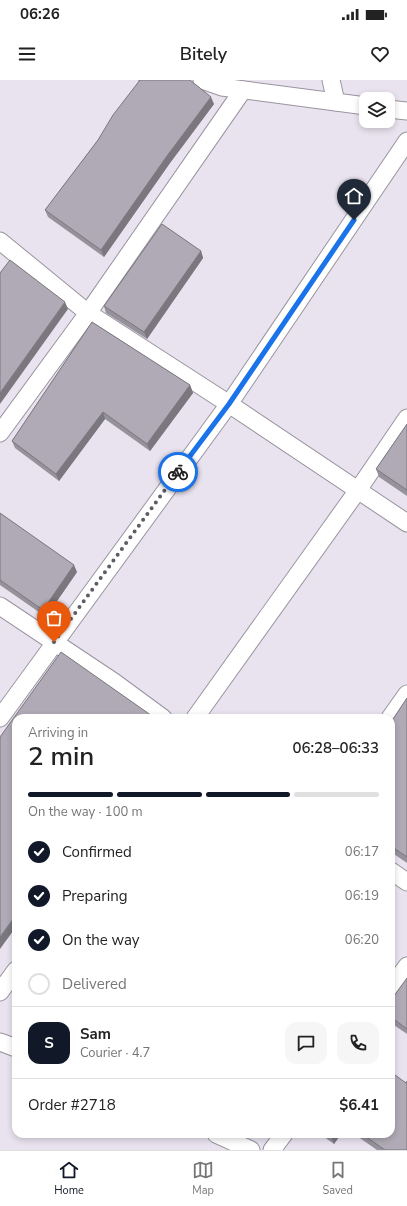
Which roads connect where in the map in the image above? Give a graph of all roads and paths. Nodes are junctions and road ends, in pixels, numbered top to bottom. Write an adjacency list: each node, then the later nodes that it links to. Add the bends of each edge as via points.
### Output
1 (202, 80): 3 (street, via 222,87)
2 (331, 80): 4 (street)
3 (243, 90): 4 (street); 10 (street)
4 (336, 102): 5 (street)
5 (359, 105)
6 (395, 109): 7 (street)
7 (407, 111)
8 (407, 141): 11 (street)
9 (0, 241): 10 (street)
10 (88, 313): 11 (street); 13 (street)
11 (229, 404): 14 (street); 17 (street)
12 (407, 418): 14 (street)
13 (0, 433)
14 (358, 490): 15 (street); 20 (street)
15 (407, 523)
16 (0, 606): 17 (street)
17 (54, 642): 19 (street); 22 (street)
18 (407, 694): 21 (street)
19 (158, 714)
20 (198, 714)
21 (393, 714)
22 (0, 718)
23 (395, 874): 24 (street)
24 (407, 882)
25 (407, 966): 27 (street)
26 (12, 976): 28 (street)
27 (395, 982)
28 (0, 992)
29 (0, 1042): 30 (street)
30 (12, 1046)
31 (225, 1138): 33 (street)
32 (281, 1138): 34 (street)
33 (251, 1150)
34 (272, 1150)

